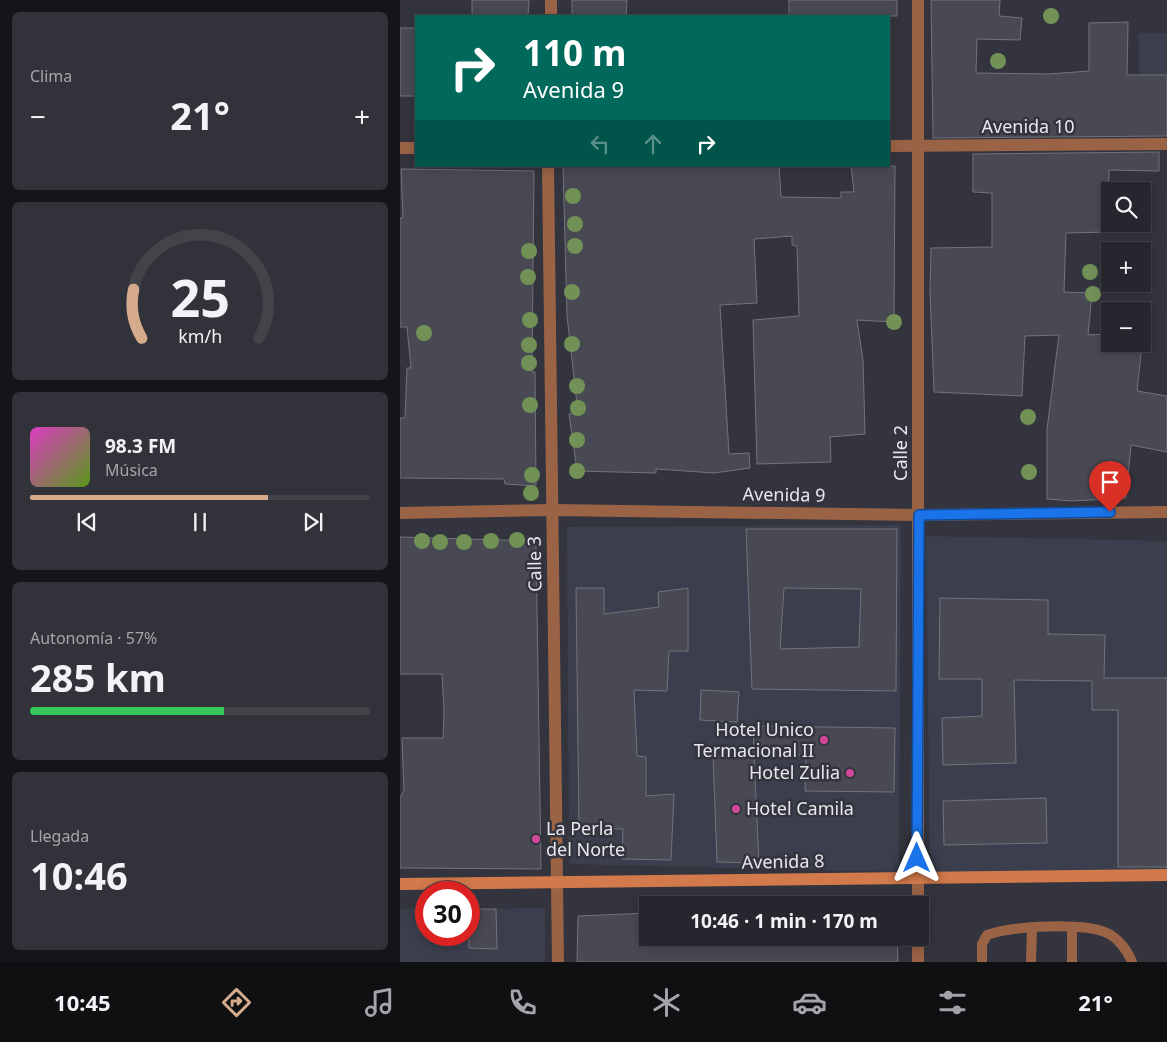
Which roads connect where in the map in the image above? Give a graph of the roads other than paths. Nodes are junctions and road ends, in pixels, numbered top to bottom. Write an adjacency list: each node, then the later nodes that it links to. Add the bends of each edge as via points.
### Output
1 (551, 0): 3 (street)
2 (918, 0): 5 (street, Calle 2)
3 (551, 15)
4 (1167, 144): 5 (street, Avenida 10)
5 (918, 145): 6 (street, Avenida 10); 13 (street, Calle 2)
6 (890, 146)
7 (400, 148): 8 (street)
8 (415, 148)
9 (548, 167): 10 (street, Calle 3)
10 (552, 510): 12 (street, Avenida 9); 13 (street, Avenida 9); 17 (street, Calle 3)
11 (1167, 512): 13 (street, Avenida 9)
12 (400, 513)
13 (919, 515): 15 (street, Calle 2)
14 (1167, 875): 15 (main road, Avenida 8)
15 (917, 877): 17 (main road, Avenida 8); 18 (street, Calle 2)
16 (400, 884): 17 (main road, Avenida 8)
17 (557, 884): 22 (street, Calle 3)
18 (918, 896)
19 (1072, 927): 20 (lane); 26 (lane); 27 (lane, via 1108,933 1128,951)
20 (1032, 928): 24 (lane, via 987,935 982,944); 25 (lane)
21 (918, 946): 23 (street)
22 (558, 962)
23 (918, 962)
24 (982, 962)
25 (1031, 962)
26 (1072, 962)
27 (1132, 962)

